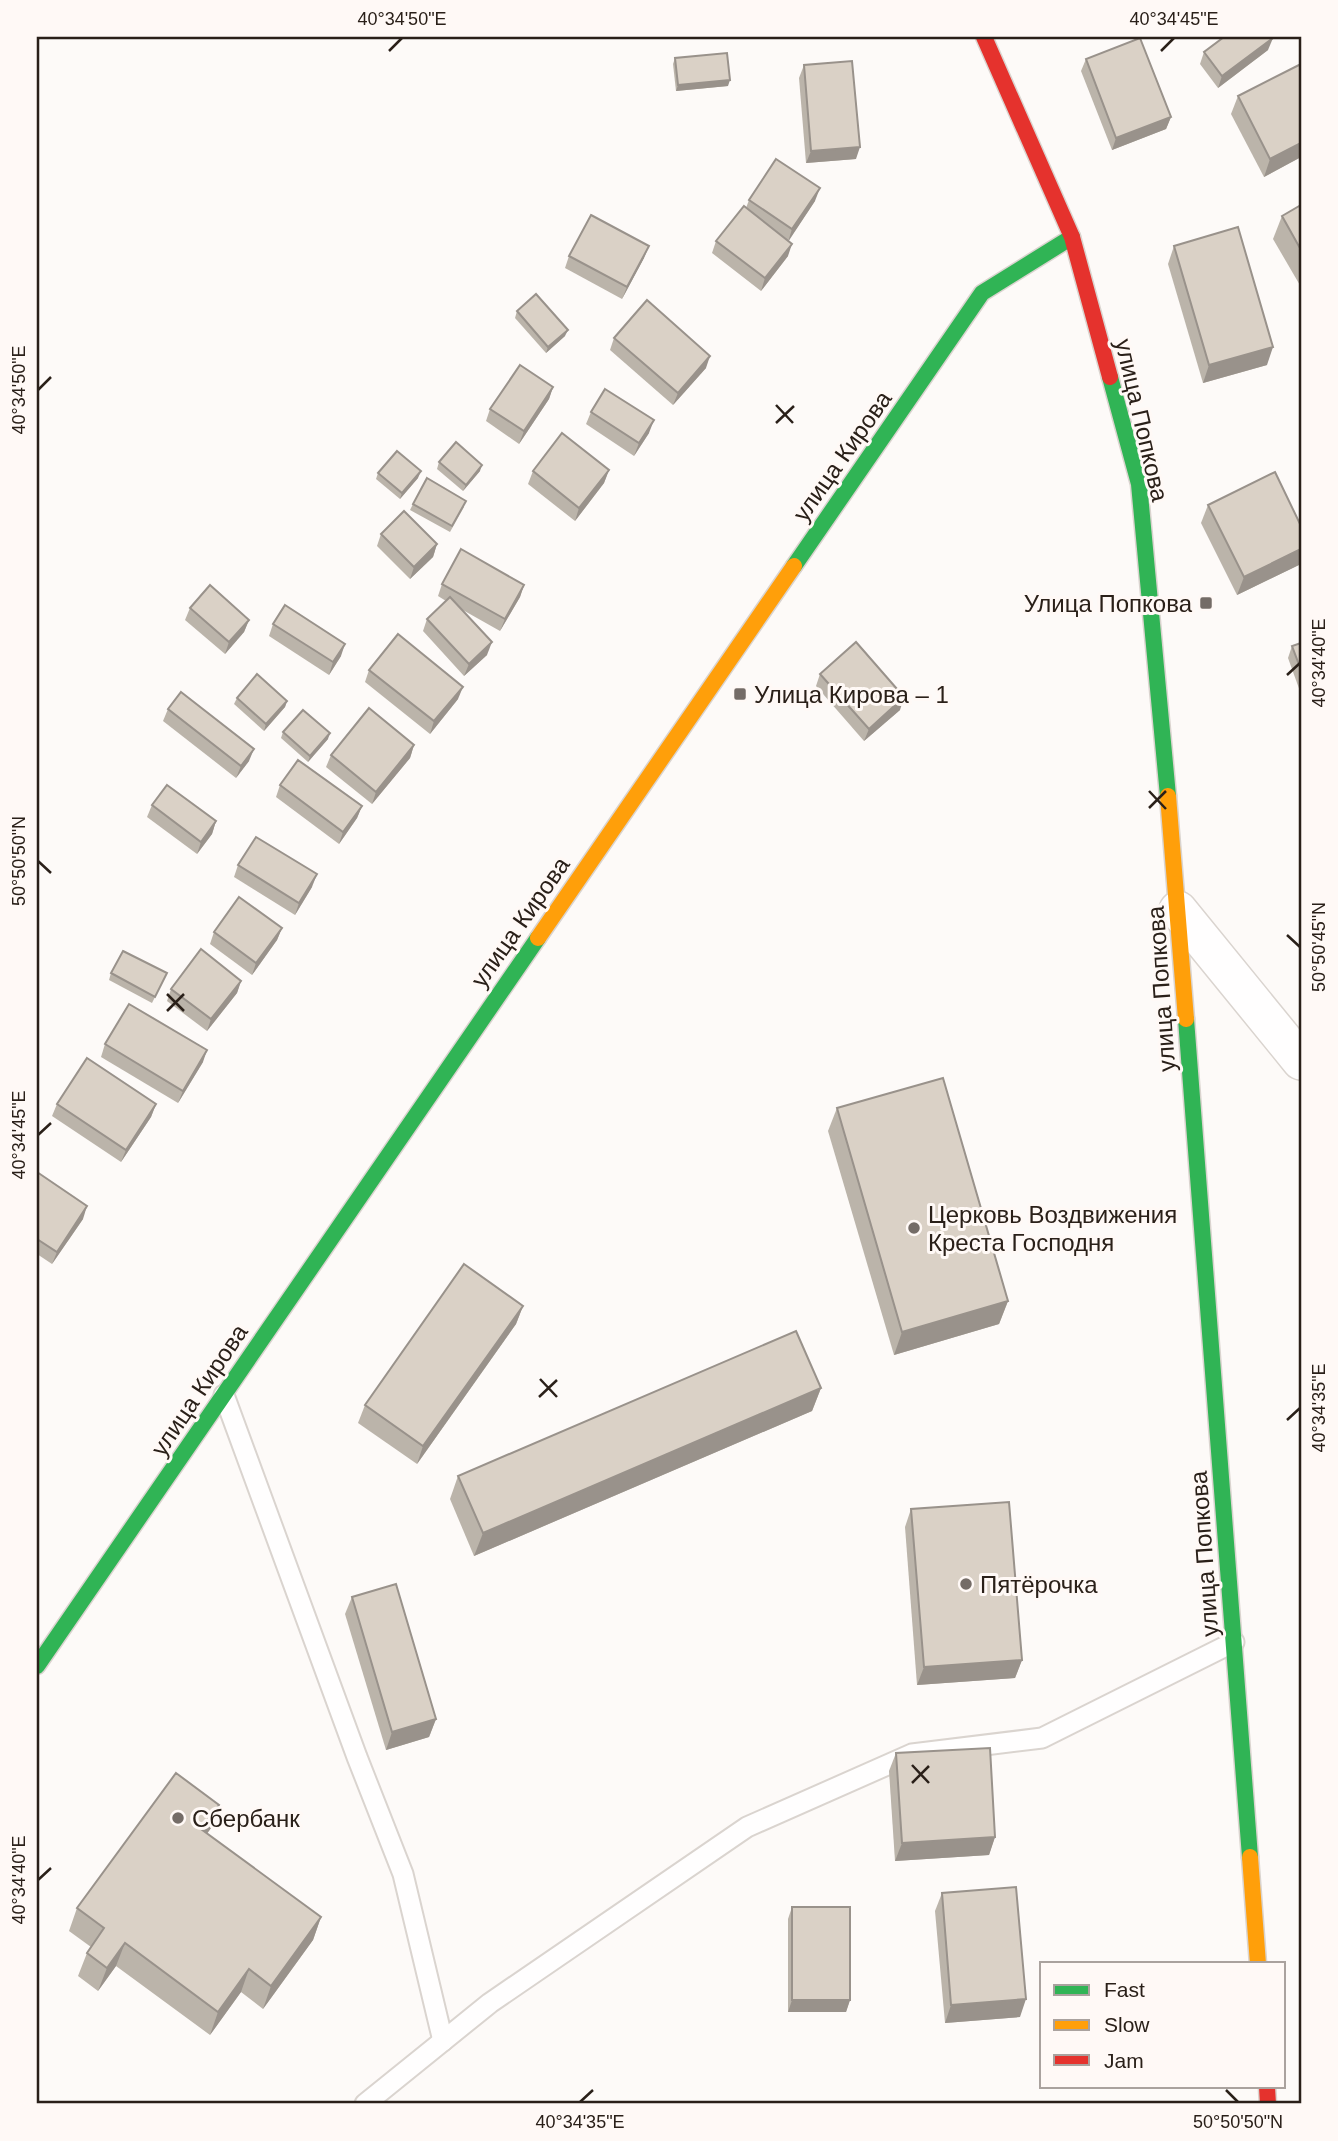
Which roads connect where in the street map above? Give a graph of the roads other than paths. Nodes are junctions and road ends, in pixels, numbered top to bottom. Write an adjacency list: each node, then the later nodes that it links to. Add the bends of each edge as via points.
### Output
1 (984, 37): 2 (main road, улица Попкова)
2 (1072, 236): 3 (main road, улица Попкова, via 1139,484); 5 (main road, улица Кирова, via 982,293)
3 (1178, 910): 4 (street); 6 (main road, улица Попкова)
4 (1301, 1061)
5 (223, 1394): 7 (main road, улица Кирова); 9 (lane, via 403,1874)
6 (1234, 1642): 8 (main road, улица Попкова); 9 (lane, via 1042,1738 912,1754 747,1827 490,2003)
7 (37, 1666)
8 (1258, 1962)
9 (443, 2041): 10 (lane)
10 (372, 2102)

